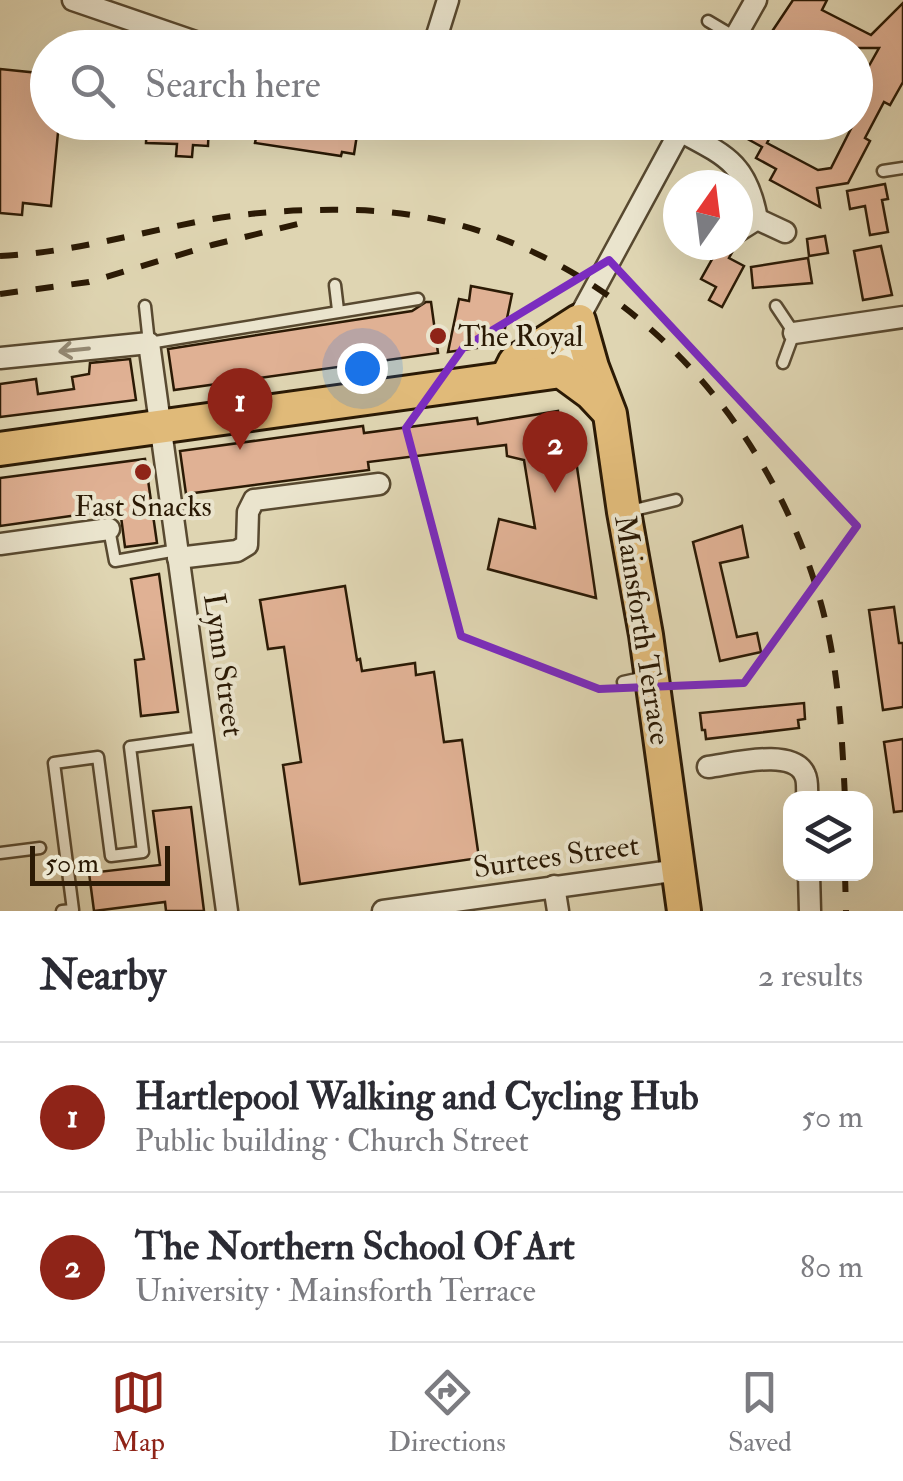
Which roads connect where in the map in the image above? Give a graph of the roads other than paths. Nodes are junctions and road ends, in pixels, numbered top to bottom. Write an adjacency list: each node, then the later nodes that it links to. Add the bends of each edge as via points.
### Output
1 (73, 0): 5 (street)
2 (448, 0): 6 (street)
3 (756, 0): 8 (street)
4 (708, 21): 7 (lane)
5 (160, 30)
6 (439, 30)
7 (718, 30)
8 (739, 30)
9 (676, 140): 21 (street)
10 (701, 140): 13 (street, via 747,180)
11 (903, 168): 12 (lane)
12 (883, 171)
13 (758, 219): 14 (street); 15 (street)
14 (753, 222)
15 (784, 232)
16 (336, 284): 20 (lane)
17 (418, 299): 20 (lane)
18 (145, 306): 24 (lane)
19 (776, 306): 23 (lane)
20 (338, 310): 24 (lane)
21 (579, 321): 27 (street); 28 (main road, via 515,362); 29 (main road, Mainsforth Terrace)
22 (900, 323): 23 (street)
23 (794, 333): 26 (lane)
24 (148, 342): 25 (street, one-way to 25); 30 (street, Lynn Street)
25 (0, 358)
26 (783, 364)
27 (560, 372): 28 (main road); 29 (main road)
28 (507, 378): 30 (main road)
29 (610, 414): 34 (main road, Mainsforth Terrace)
30 (161, 427): 31 (main road); 37 (street, Lynn Street)
31 (0, 449)
32 (378, 484): 37 (street, via 254,500 247,545)
33 (676, 500): 34 (lane)
34 (624, 512): 43 (main road, Mainsforth Terrace, via 637,679)
35 (110, 529): 36 (street); 37 (lane, via 116,560)
36 (0, 544)
37 (178, 554): 38 (street, Lynn Street)
38 (204, 736): 46 (lane, via 130,747 144,852 111,856 98,757 54,763 73,910); 47 (street, Lynn Street)
39 (708, 767): 40 (street, via 779,758 797,764)
40 (807, 791)
41 (40, 848): 42 (lane)
42 (0, 853)
43 (678, 870): 45 (street, Surtees Street); 50 (main road, Mainsforth Terrace)
44 (809, 881): 51 (street)
45 (554, 886): 48 (street, Surtees Street); 49 (street)
46 (62, 911)
47 (227, 911)
48 (383, 911)
49 (558, 911)
50 (684, 911)
51 (810, 911)

